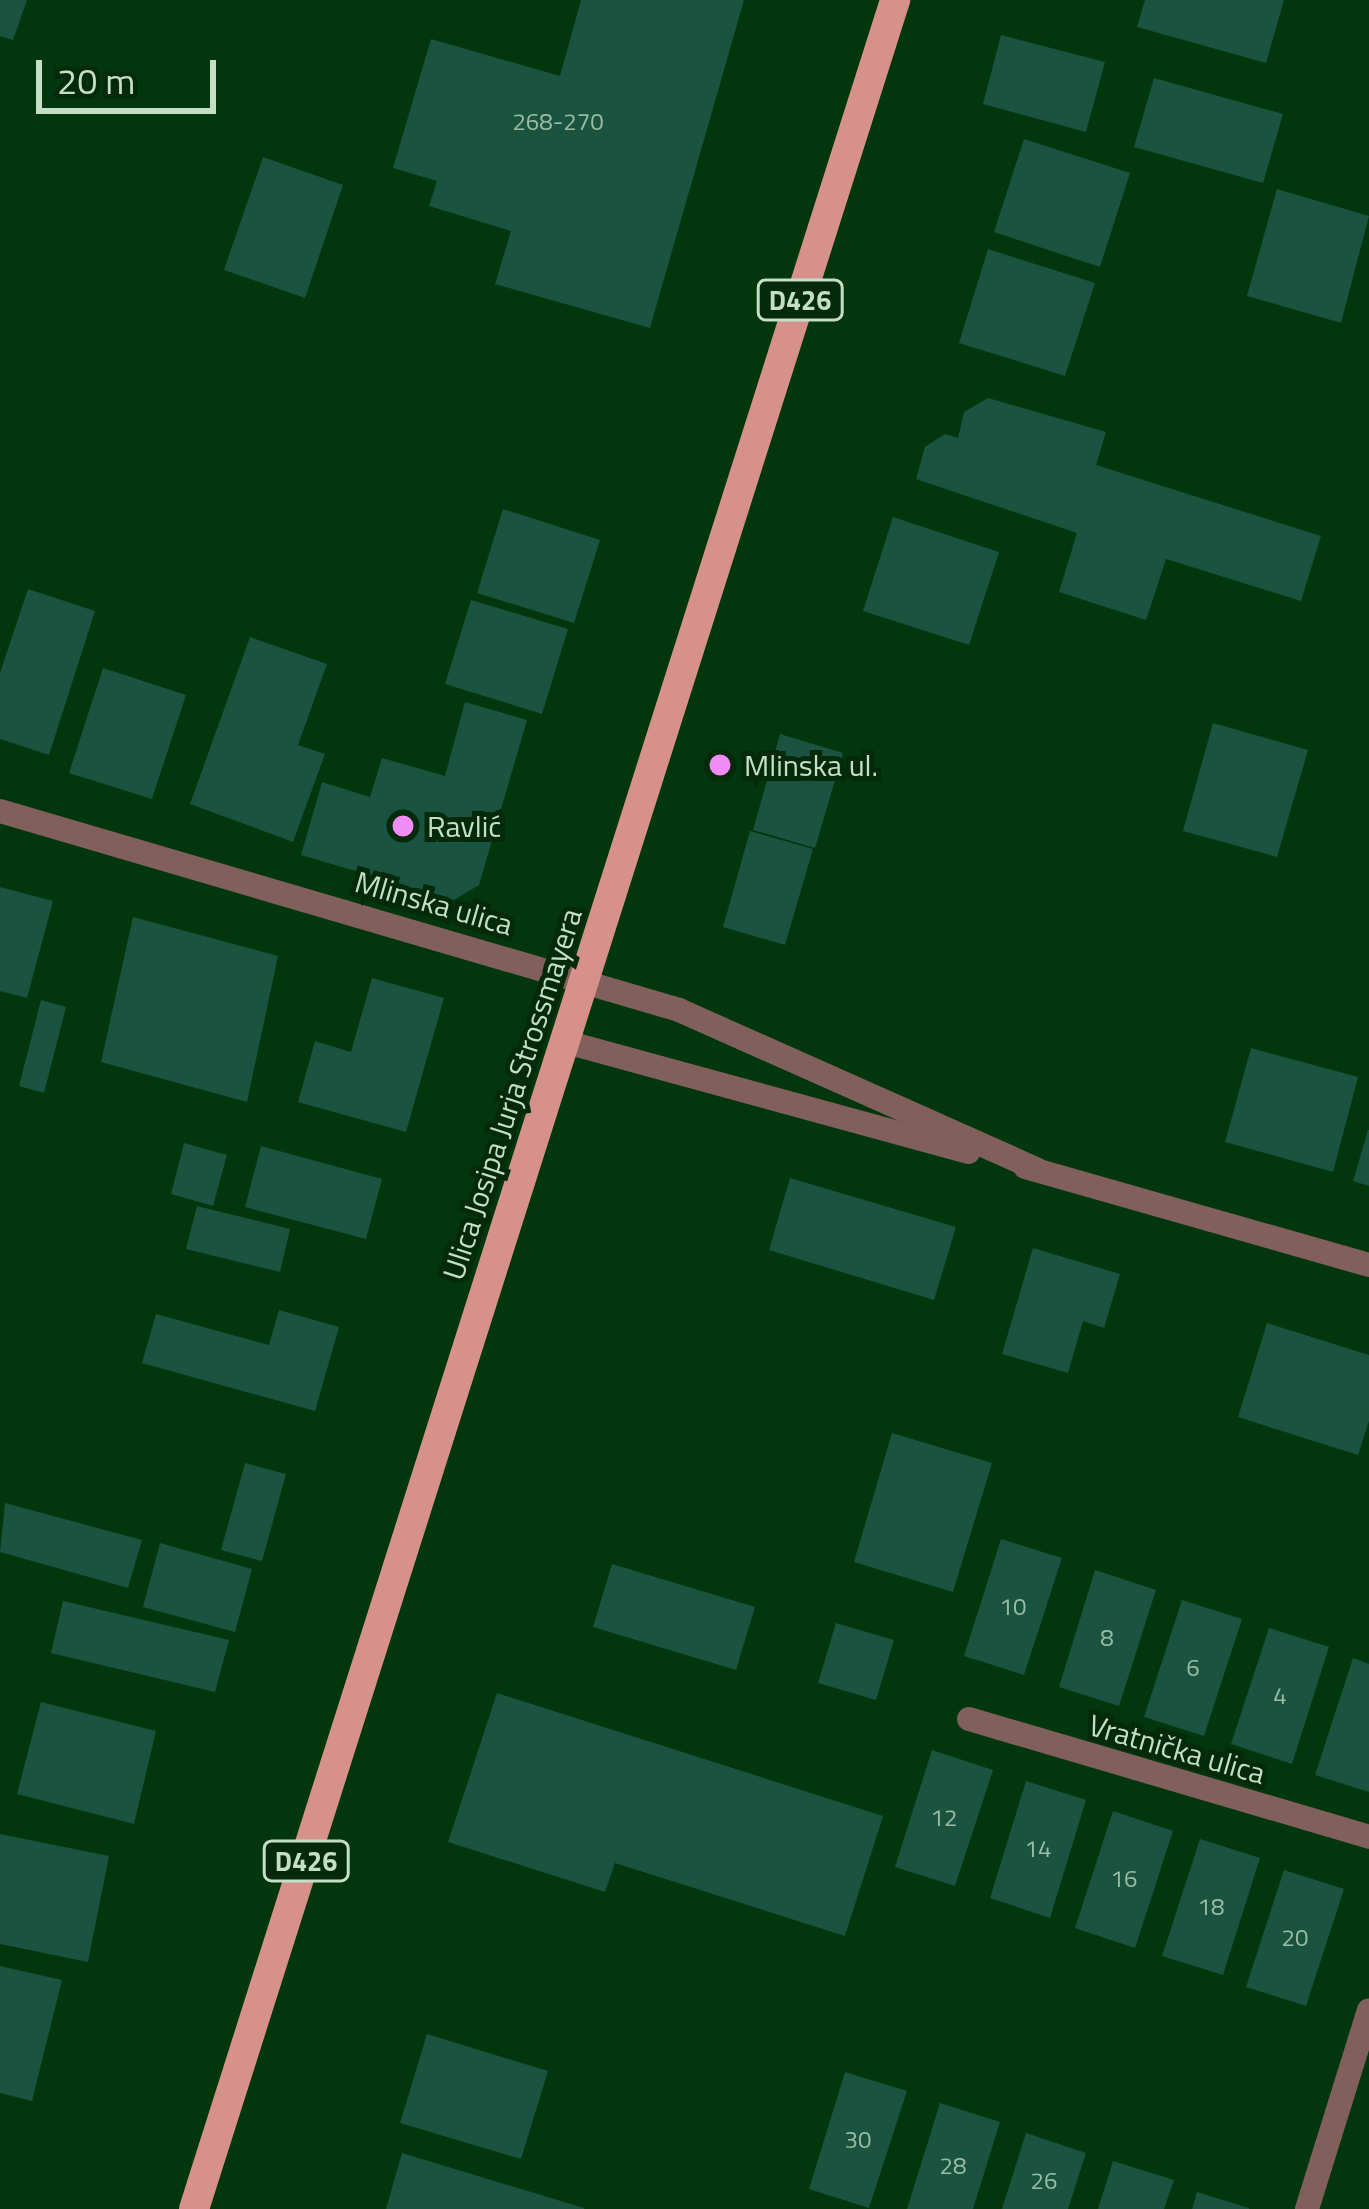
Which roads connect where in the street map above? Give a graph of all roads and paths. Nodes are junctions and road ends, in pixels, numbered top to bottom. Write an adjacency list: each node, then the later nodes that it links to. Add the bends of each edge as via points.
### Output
1 (895, 0): 3 (main road, Ulica Josipa Jurja Strossmayera / D426)
2 (0, 812): 3 (street, Mlinska ulica)
3 (586, 980): 4 (main road, Ulica Josipa Jurja Strossmayera / D426); 5 (street, Mlinska ulica, via 679,1010)
4 (566, 1042): 5 (street, Mlinska ulica); 10 (main road, Ulica Josipa Jurja Strossmayera / D426)
5 (1038, 1170): 6 (street, Mlinska ulica)
6 (1369, 1265)
7 (969, 1719): 8 (street, Vratnička ulica)
8 (1369, 1837)
9 (1369, 2010): 11 (street)
10 (194, 2209)
11 (1307, 2209)

